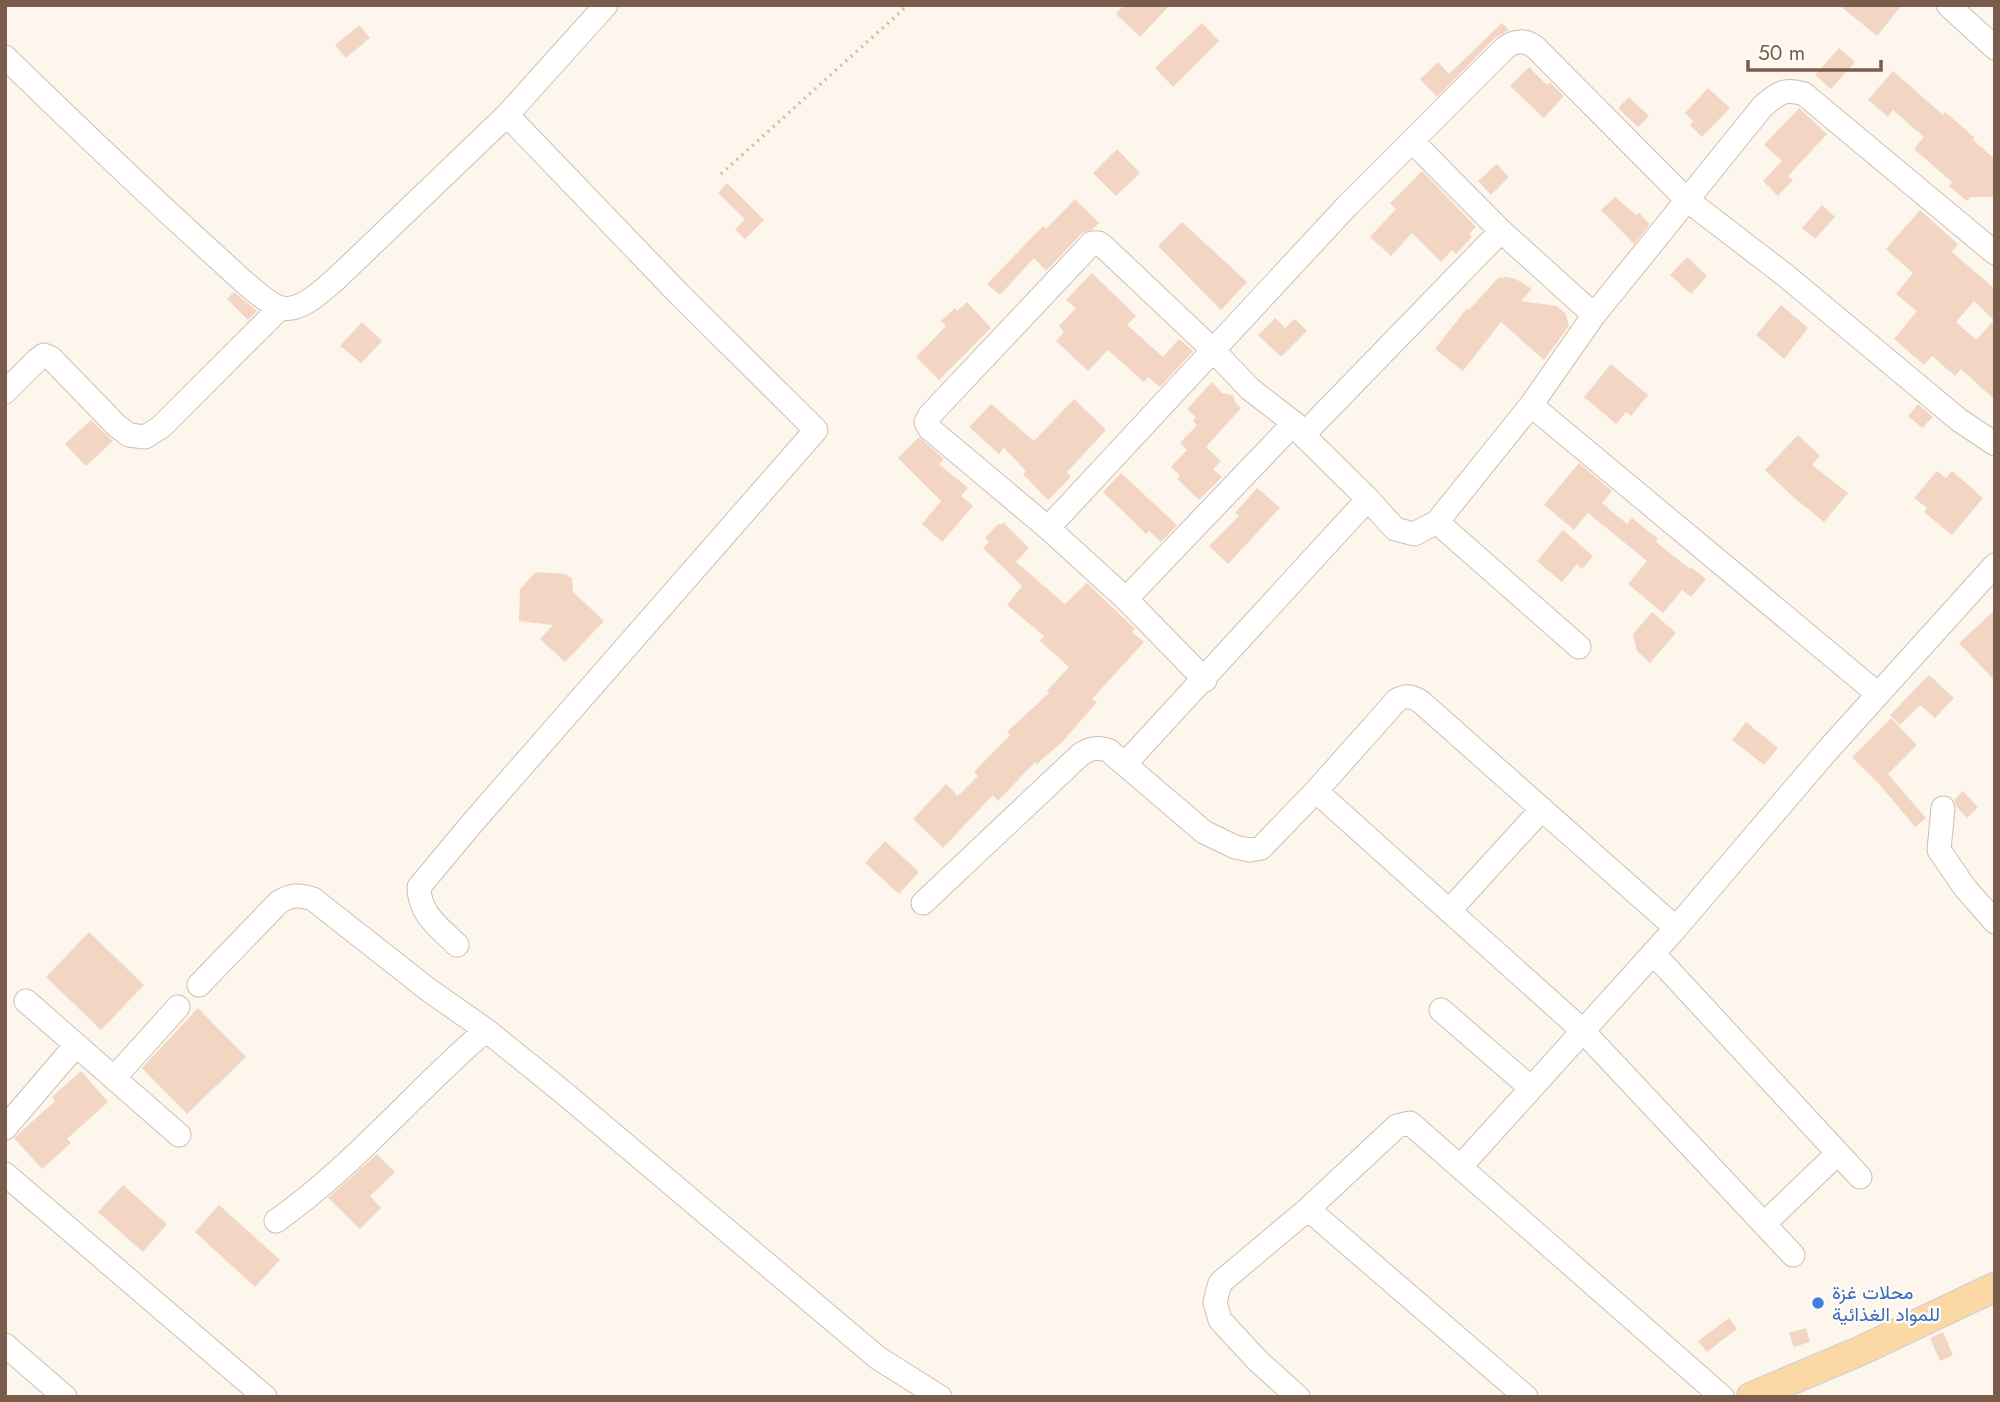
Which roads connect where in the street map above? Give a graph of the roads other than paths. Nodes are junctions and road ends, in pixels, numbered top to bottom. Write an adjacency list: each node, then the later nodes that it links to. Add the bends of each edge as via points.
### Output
1 (607, 5): 5 (street)
2 (1948, 5): 3 (street)
3 (1995, 48)
4 (5, 57): 10 (street, via 125,174)
5 (507, 115): 10 (street, via 337,278 317,295 292,308); 33 (street, via 816,430 419,887 424,912)
6 (1412, 141): 7 (street, via 1511,42 1529,43); 8 (street); 12 (street)
7 (1687, 200): 9 (street, via 1763,106 1790,90 1821,107); 11 (street); 16 (street, via 1786,275 1959,420)
8 (1501, 231): 11 (street); 15 (street)
9 (1995, 253)
10 (280, 308): 13 (street, via 145,437 129,435 117,426 44,355)
11 (1594, 315): 14 (street)
12 (1213, 350): 15 (street); 19 (street); 19 (street, via 1104,247 1091,243 930,415 926,422 930,429)
13 (5, 392)
14 (1531, 405): 18 (street); 24 (street)
15 (1298, 429): 17 (street); 21 (street)
16 (1995, 444)
17 (1368, 499): 18 (street, via 1395,529 1414,534); 23 (street)
18 (1437, 522): 22 (street)
19 (1048, 528): 21 (street)
20 (1995, 565): 24 (street)
21 (1126, 599): 23 (street)
22 (1579, 647)
23 (1205, 680): 25 (street)
24 (1878, 694): 32 (street)
25 (1125, 764): 26 (street, via 1204,832 1235,848 1261,848); 29 (street, via 1108,750 1088,749)
26 (1316, 791): 28 (street, via 1397,700 1413,696); 30 (street)
27 (1943, 808): 31 (street, via 1939,850)
28 (1542, 810): 30 (street); 32 (street)
29 (923, 904)
30 (1449, 911): 40 (street)
31 (1995, 922)
32 (1676, 928): 34 (street)
33 (457, 945)
34 (1653, 953): 40 (street); 46 (street)
35 (199, 985): 39 (street, via 279,902 300,895 313,899)
36 (26, 1001): 41 (street)
37 (178, 1007): 42 (street)
38 (1441, 1010): 43 (street)
39 (486, 1030): 51 (street, via 335,1174); 59 (street, via 878,1358)
40 (1582, 1030): 43 (street); 52 (street)
41 (76, 1045): 42 (street); 44 (street)
42 (114, 1078): 45 (street)
43 (1531, 1088): 47 (street)
44 (5, 1128)
45 (179, 1135)
46 (1838, 1153): 49 (street); 52 (street)
47 (1461, 1166): 50 (street, via 1410,1123 1403,1123); 62 (street)
48 (5, 1174): 58 (street)
49 (1860, 1177)
50 (1308, 1209): 60 (street, via 1220,1283 1215,1302 1220,1320); 61 (street)
51 (276, 1222)
52 (1764, 1224): 53 (street)
53 (1793, 1255)
54 (1995, 1287): 56 (main road)
55 (5, 1345): 57 (street)
56 (1768, 1394)
57 (65, 1397)
58 (265, 1397)
59 (940, 1397)
60 (1298, 1397)
61 (1526, 1397)
62 (1722, 1397)

